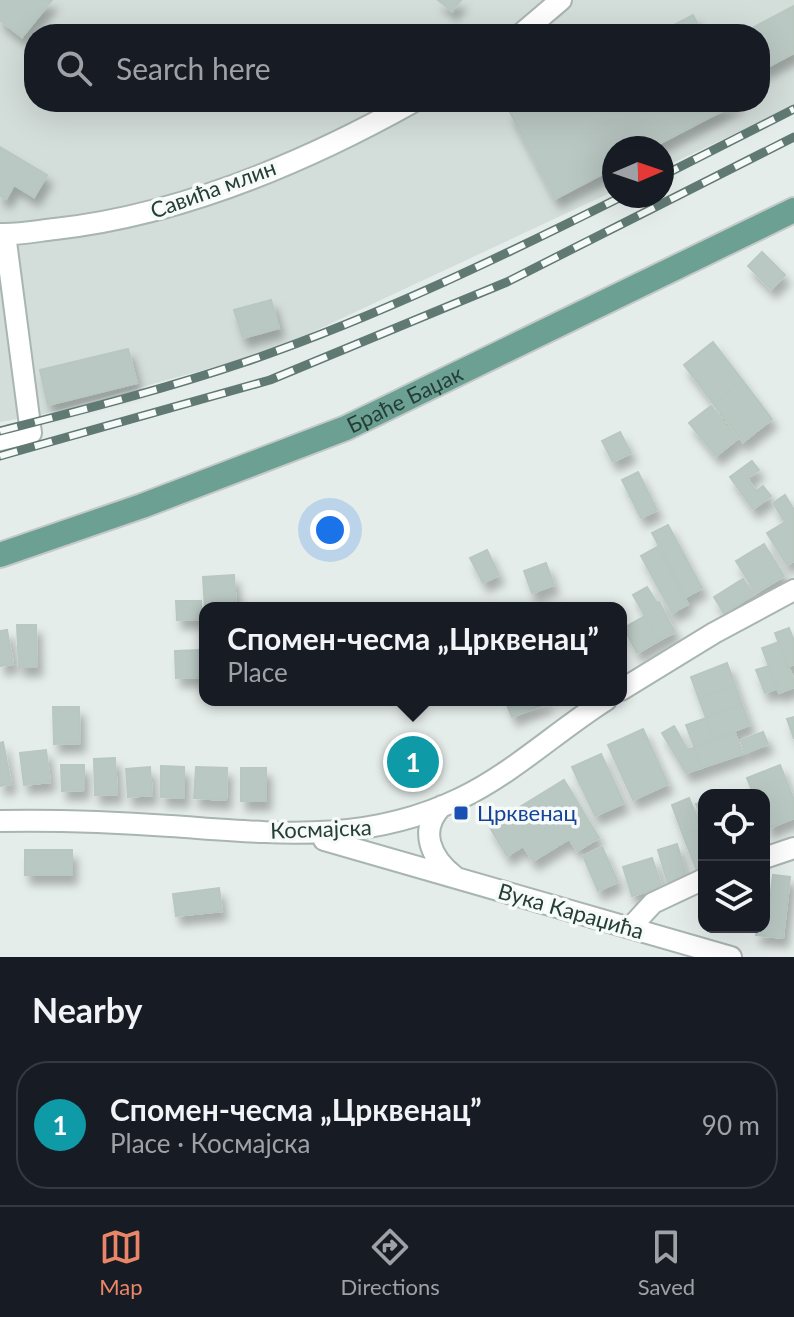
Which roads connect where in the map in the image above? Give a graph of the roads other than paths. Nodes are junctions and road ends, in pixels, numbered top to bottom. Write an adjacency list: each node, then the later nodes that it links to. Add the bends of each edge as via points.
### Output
1 (561, 0): 2 (street)
2 (533, 24)
3 (392, 112): 5 (street, Савића млин, via 287,163 150,213)
4 (794, 210): 7 (main road, Браће Баџак, via 346,428)
5 (3, 234): 6 (street, via 31,433)
6 (0, 440)
7 (0, 555)
8 (794, 590): 9 (street)
9 (627, 686)
10 (597, 706): 11 (street, Космајска, via 492,780)
11 (442, 806): 13 (street, Космајска, via 377,828); 16 (street, via 429,825 429,839 437,860)
12 (0, 821): 13 (street, Космајска)
13 (300, 834): 16 (street, Вука Караџића)
14 (794, 848): 15 (street)
15 (770, 856)
16 (457, 878): 18 (street, Вука Караџића)
17 (698, 882): 18 (street, via 653,903)
18 (630, 928): 19 (street, Вука Караџића)
19 (731, 957)

